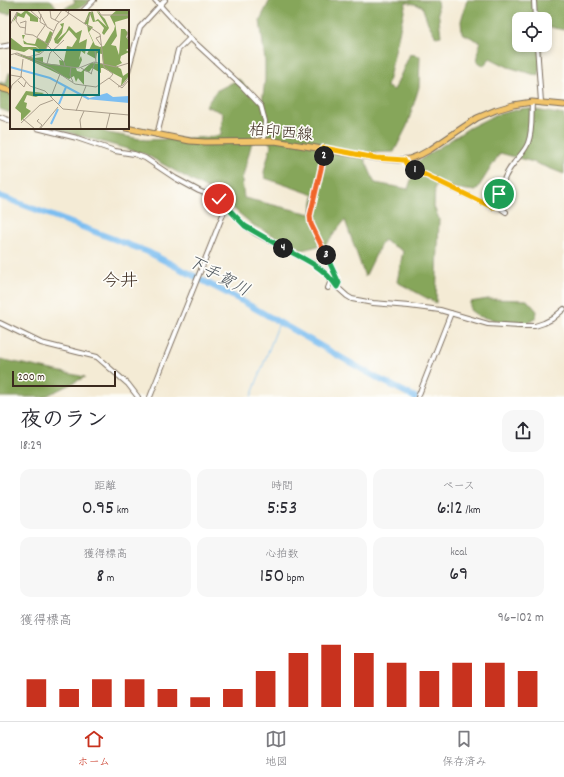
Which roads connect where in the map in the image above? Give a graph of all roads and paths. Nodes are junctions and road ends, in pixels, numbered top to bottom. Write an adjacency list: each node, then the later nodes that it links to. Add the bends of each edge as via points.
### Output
1 (94, 0): 6 (street)
2 (155, 0): 5 (street)
3 (165, 0): 5 (street)
4 (534, 1): 7 (street)
5 (160, 5): 8 (street); 12 (street, via 140,27)
6 (84, 10)
7 (535, 12)
8 (190, 38): 22 (street, via 178,50); 23 (street, via 261,106 265,121)
9 (10, 45): 10 (street)
10 (0, 47)
11 (537, 52): 16 (street)
12 (129, 67)
13 (0, 88): 14 (main road)
14 (10, 91)
15 (532, 102): 16 (main road, 柏印西線); 25 (main road, 柏印西線, via 486,113 431,149 415,158); 27 (street, via 528,143 523,153 512,164 502,184)
16 (541, 102): 17 (main road, 柏印西線)
17 (564, 105)
18 (0, 116): 19 (street)
19 (10, 121)
20 (41, 129): 26 (street, via 145,158 175,178 219,199)
21 (129, 129): 22 (main road, 柏印西線)
22 (156, 135): 23 (main road, 柏印西線, via 205,142)
23 (264, 140): 24 (main road, 柏印西線)
24 (324, 148): 25 (main road, 柏印西線, via 376,158); 30 (street, via 323,164 310,216 311,224 339,283)
25 (404, 160): 27 (street, via 407,165 422,174 492,207)
26 (226, 207): 29 (street, via 245,226 314,264); 37 (street)
27 (498, 207): 28 (street)
28 (506, 212)
29 (332, 278): 30 (street); 31 (street)
30 (337, 287): 33 (street, via 358,301)
31 (328, 288)
32 (564, 309): 33 (street, via 552,319 528,327 488,324)
33 (450, 313): 35 (street)
34 (0, 324): 36 (street, via 41,343 97,357 128,384)
35 (418, 396)
36 (138, 397)
37 (150, 397)

